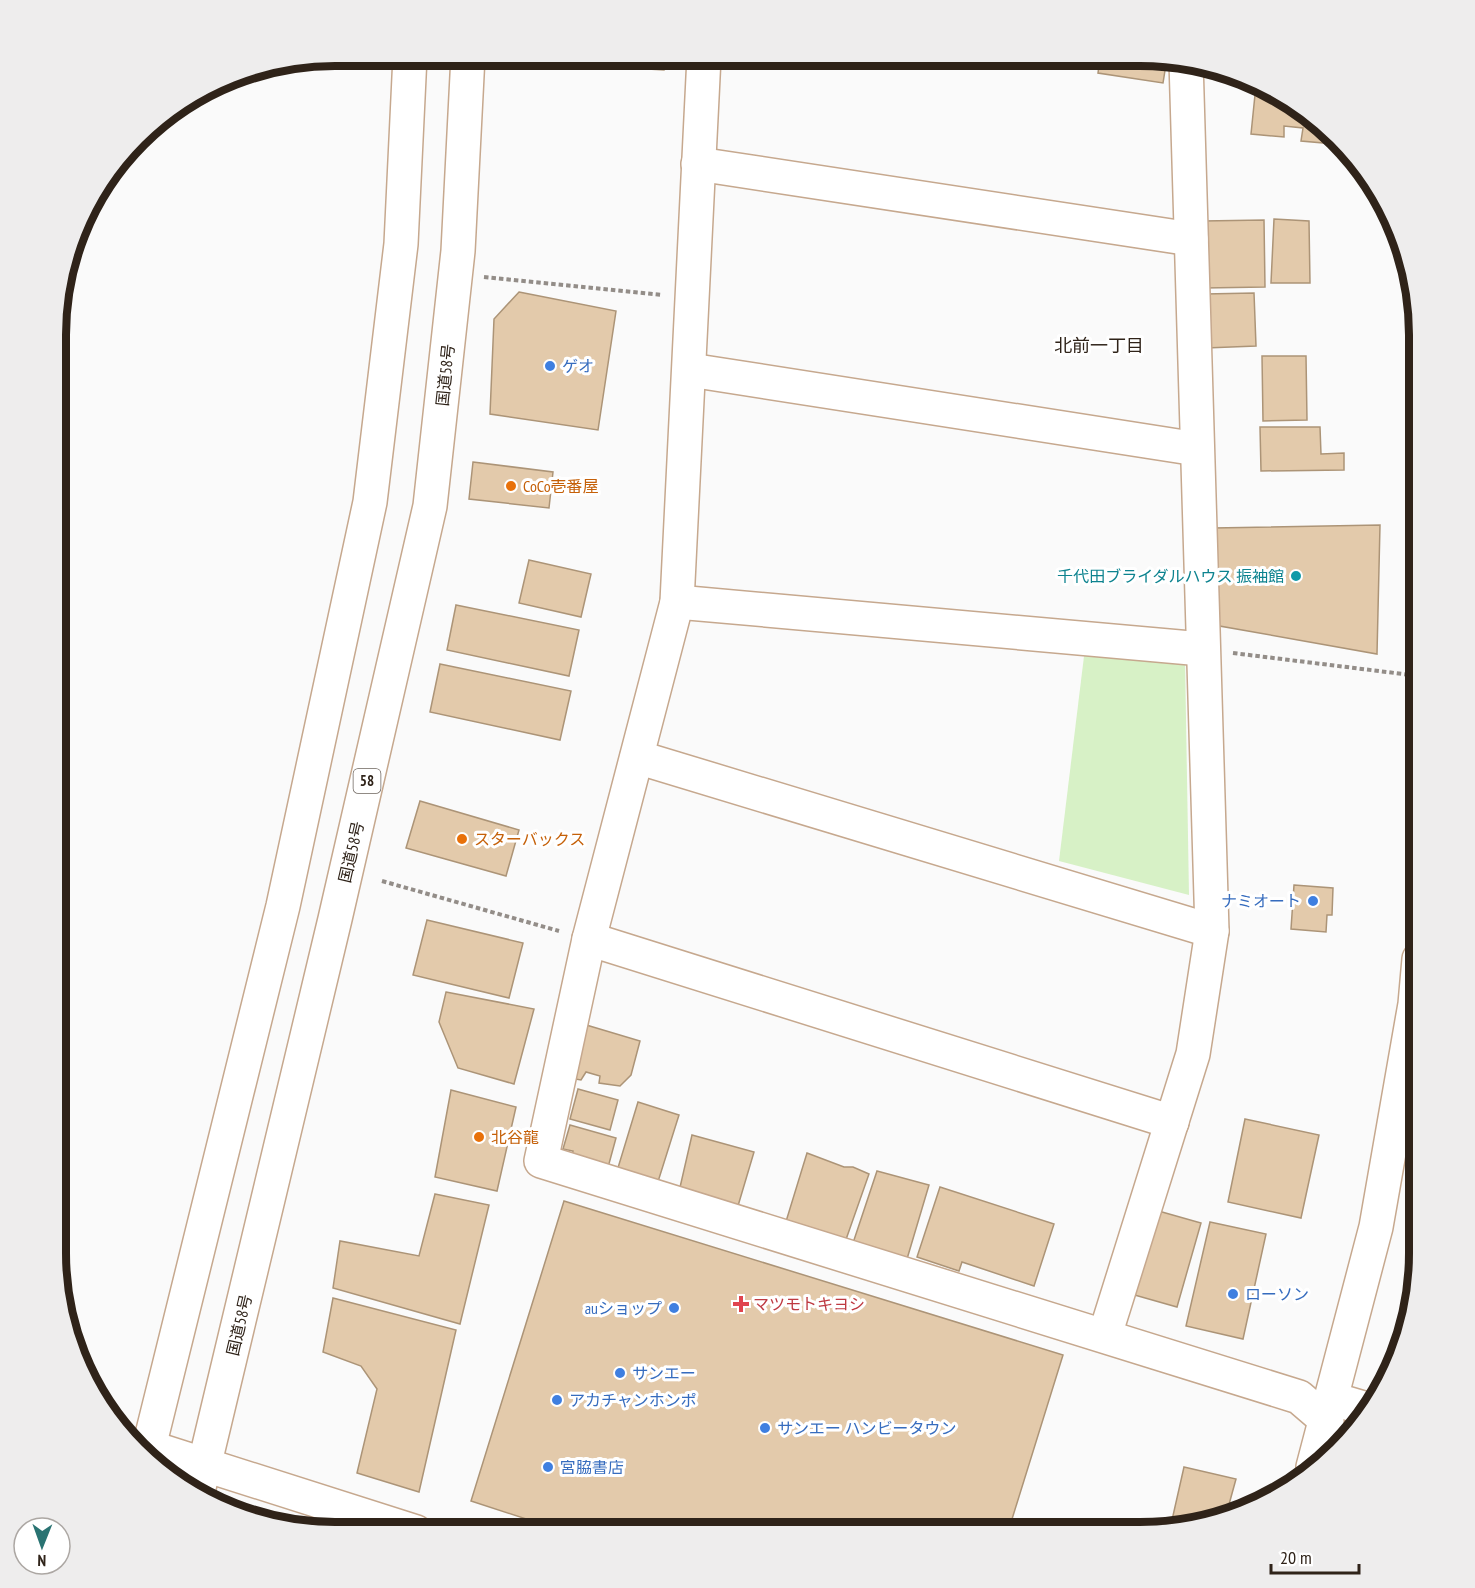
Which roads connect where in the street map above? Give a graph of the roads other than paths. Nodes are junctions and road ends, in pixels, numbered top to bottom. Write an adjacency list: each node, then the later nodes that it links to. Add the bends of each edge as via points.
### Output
1 (410, 66): 19 (main road, via 401,244 370,502 284,906)
2 (467, 66): 22 (main road, 国道58号 / 58, via 458,251 430,506)
3 (703, 66): 5 (main road)
4 (1186, 70): 6 (main road)
5 (698, 164): 6 (main road); 7 (main road)
6 (1191, 238): 8 (main road)
7 (690, 370): 8 (main road); 9 (main road)
8 (1197, 449): 10 (main road)
9 (677, 602): 10 (main road); 11 (main road)
10 (1202, 650): 12 (main road)
11 (637, 757): 12 (main road); 13 (main road)
12 (1212, 932): 15 (main road, via 1193,1054)
13 (589, 939): 15 (main road); 16 (main road, via 542,1161)
14 (1409, 1038): 18 (main road, via 1376,1227)
15 (1172, 1122): 16 (main road)
16 (1105, 1335): 18 (main road)
17 (1359, 1409): 18 (main road)
18 (1330, 1410): 21 (main road)
19 (149, 1447)
20 (156, 1454): 22 (main road)
21 (1316, 1456)
22 (201, 1481): 23 (main road)
23 (375, 1522)

